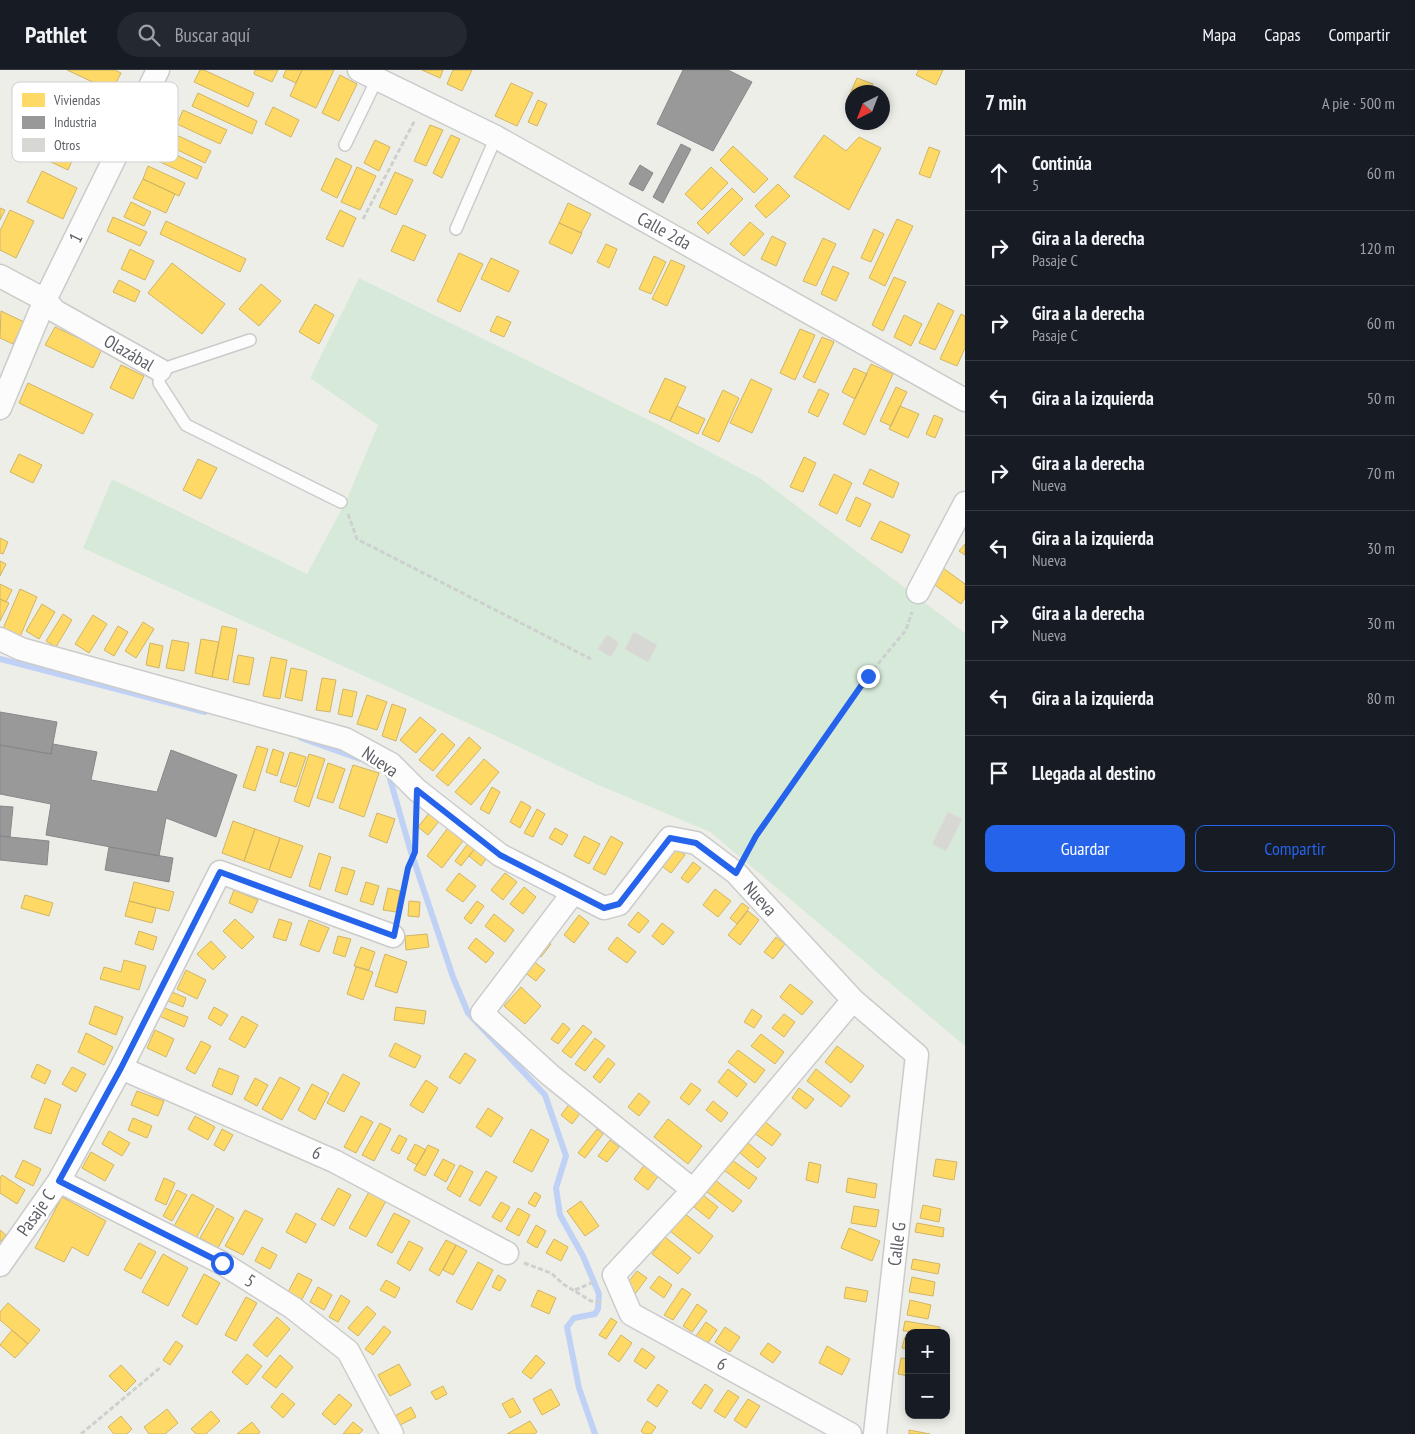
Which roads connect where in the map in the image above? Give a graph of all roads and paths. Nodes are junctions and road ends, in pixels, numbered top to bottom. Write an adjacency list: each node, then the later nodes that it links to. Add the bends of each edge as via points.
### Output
1 (158, 70): 3 (street, 1)
2 (368, 75): 4 (street, Calle 2da); 6 (lane)
3 (152, 82)
4 (425, 101): 5 (street, Calle 2da); 8 (path)
5 (496, 137): 9 (lane); 14 (street, Calle 2da)
6 (345, 145)
7 (113, 162): 11 (street, 1)
8 (363, 219)
9 (456, 229)
10 (0, 276): 11 (street, Olazábal)
11 (46, 300): 13 (street, Olazábal, via 55,311); 15 (street, 1)
12 (250, 340): 13 (lane)
13 (160, 370): 16 (lane, Olazábal, via 159,383 186,425)
14 (965, 400)
15 (0, 408)
16 (341, 502): 20 (path, via 357,539)
17 (965, 503): 18 (street)
18 (918, 592): 22 (path, via 906,630 868,676 756,836)
19 (0, 639): 21 (street, Nueva, via 21,648 345,739 390,764)
20 (591, 659)
21 (417, 790): 23 (street, Nueva, via 500,855); 24 (path, via 415,852 408,868)
22 (736, 873): 23 (street, Nueva, via 696,843 670,838 619,904 604,908); 25 (street, Nueva)
23 (573, 893): 29 (street, via 482,1013 550,1075)
24 (394, 936): 27 (street, Pasaje C, via 220,872)
25 (853, 1000): 26 (street, Nueva); 29 (street)
26 (918, 1055): 39 (street, Calle G)
27 (121, 1068): 28 (street, Pasaje C); 30 (street, 6, via 334,1161)
28 (59, 1181): 31 (street, Pasaje C); 37 (street, 5, via 222,1263 293,1308 348,1351)
29 (693, 1190): 38 (street, 6, via 614,1275 631,1314)
30 (506, 1253): 33 (path, via 551,1273)
31 (0, 1264)
32 (589, 1284): 33 (path)
33 (574, 1291): 34 (path, via 592,1301)
34 (605, 1302)
35 (161, 1367): 36 (path)
36 (81, 1434)
37 (392, 1434)
38 (850, 1434)
39 (875, 1434)

